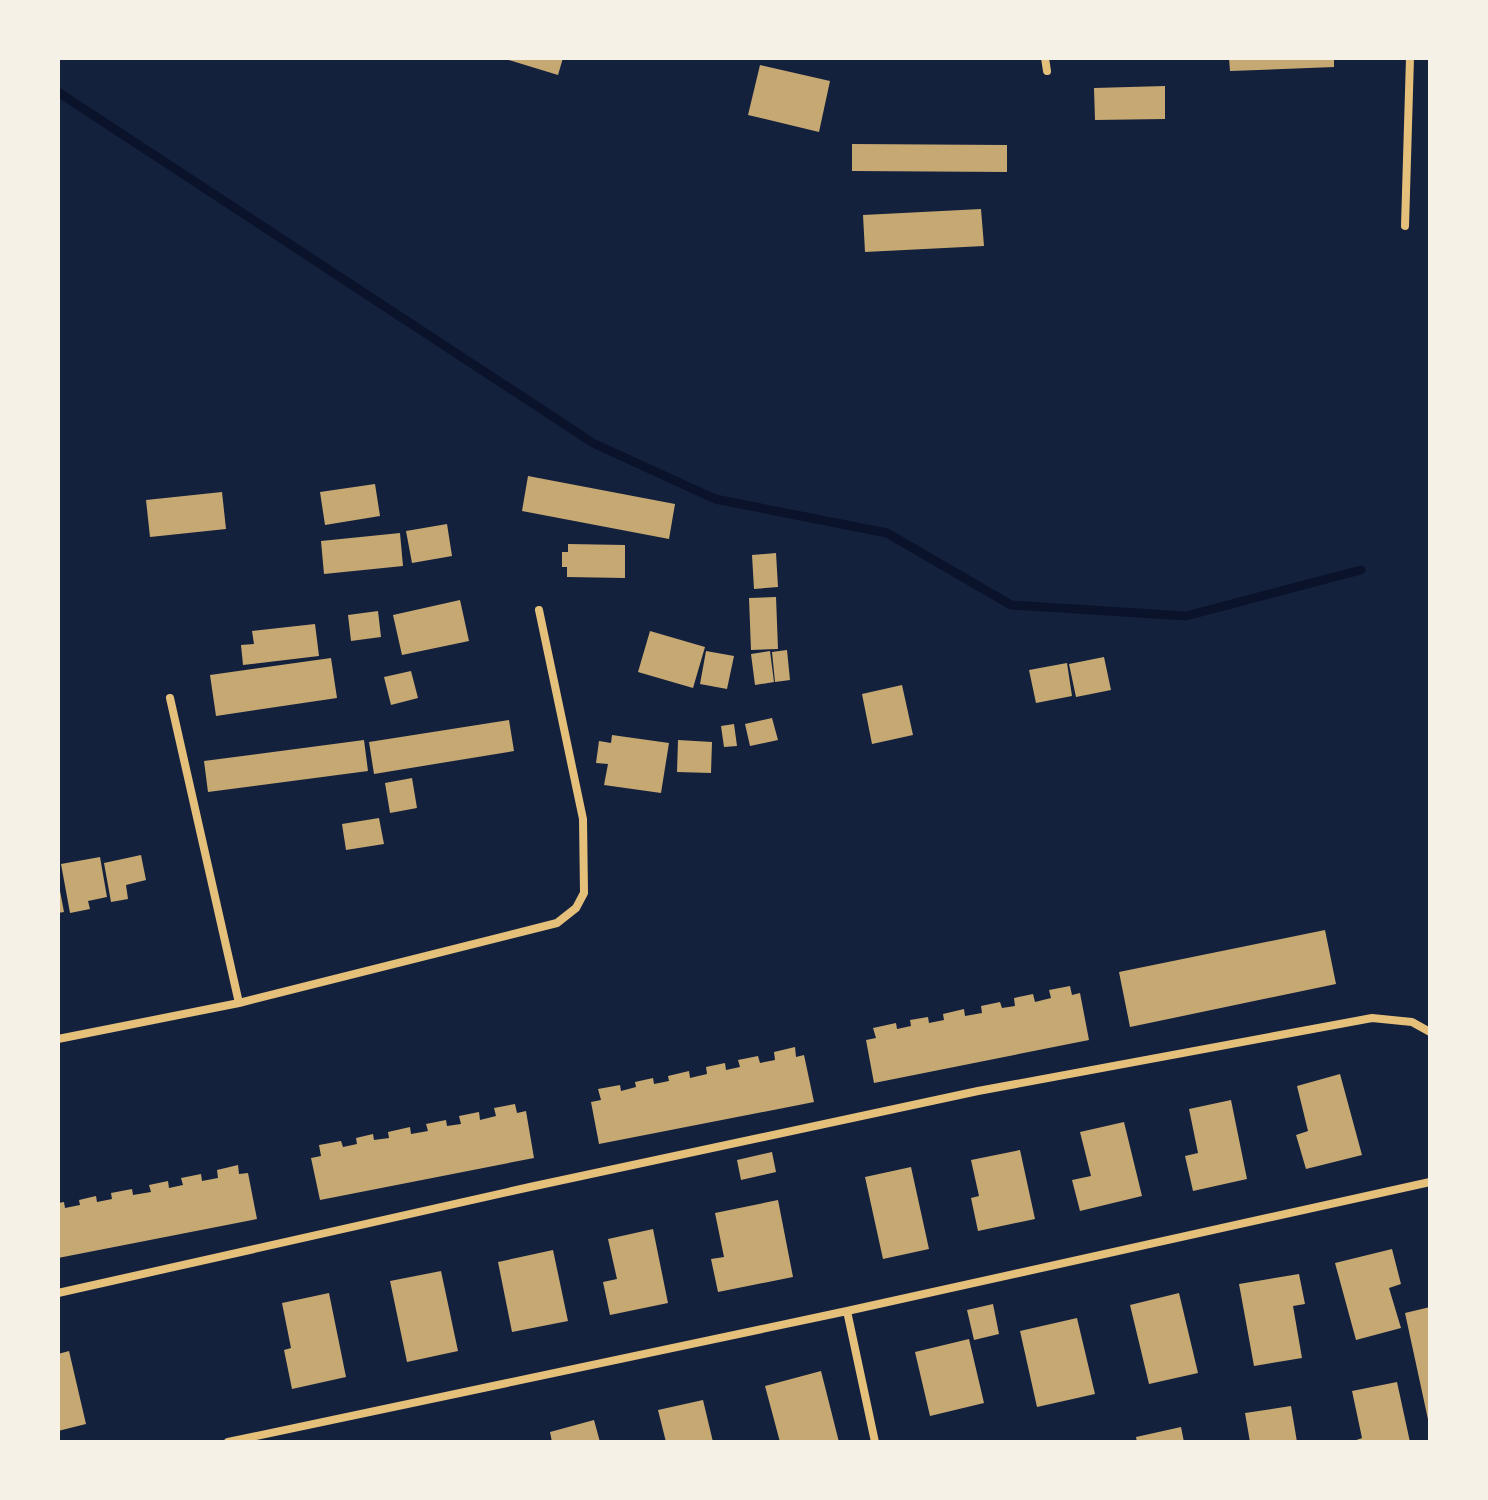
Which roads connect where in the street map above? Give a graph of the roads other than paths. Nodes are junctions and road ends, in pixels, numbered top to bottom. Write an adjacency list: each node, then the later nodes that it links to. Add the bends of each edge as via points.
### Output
1 (1045, 58): 3 (street)
2 (1410, 58): 4 (street)
3 (1047, 71)
4 (1405, 226)
5 (539, 610): 7 (street, via 583,819 584,893 576,908 557,923)
6 (170, 698): 7 (street)
7 (239, 1003): 9 (street)
8 (1430, 1032): 11 (street, via 1412,1022 1372,1018 978,1091)
9 (58, 1039)
10 (1430, 1182): 12 (street)
11 (58, 1293)
12 (847, 1311): 13 (street); 14 (street)
13 (228, 1442)
14 (875, 1442)

